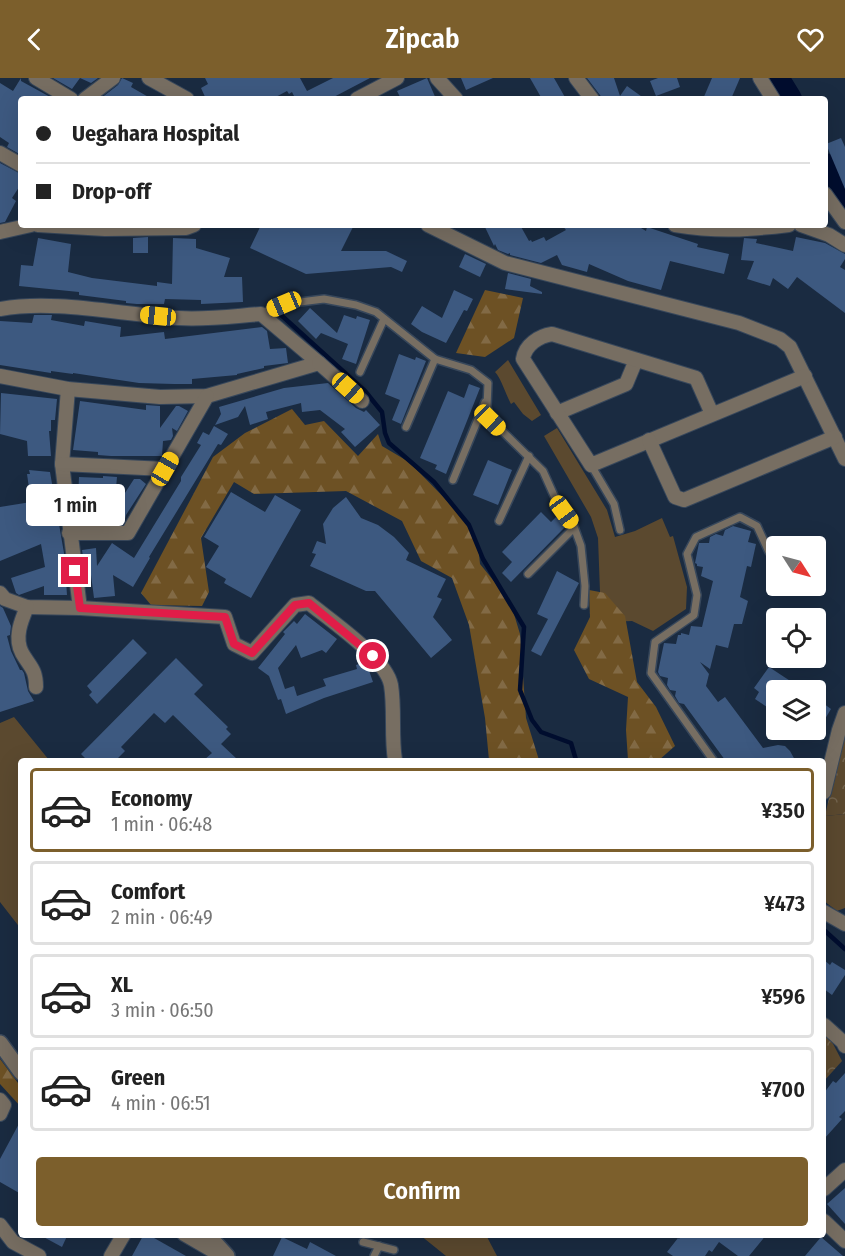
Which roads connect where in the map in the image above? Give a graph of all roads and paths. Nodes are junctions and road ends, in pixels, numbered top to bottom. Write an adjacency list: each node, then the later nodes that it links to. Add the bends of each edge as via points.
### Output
1 (36, 78): 9 (street)
2 (113, 78): 10 (street)
3 (149, 78): 11 (street)
4 (397, 78): 8 (street)
5 (437, 78): 13 (street)
6 (576, 78): 14 (street)
7 (760, 78): 15 (street)
8 (382, 81): 12 (street)
9 (66, 96)
10 (89, 96)
11 (182, 96)
12 (361, 96)
13 (453, 96)
14 (590, 96)
15 (771, 96)
16 (0, 153): 17 (street)
17 (18, 163)
18 (828, 200): 19 (street)
19 (845, 222)
20 (18, 228): 27 (street)
21 (88, 228): 22 (street)
22 (186, 228)
23 (434, 228): 37 (street, via 505,263 739,323 780,339 790,347)
24 (692, 228): 25 (street)
25 (762, 228)
26 (809, 228): 28 (street)
27 (0, 232)
28 (845, 245)
29 (0, 309): 30 (street, via 75,308 179,318)
30 (261, 314): 31 (lane, via 284,304 324,299 356,305); 34 (street)
31 (384, 319): 32 (lane); 35 (lane)
32 (435, 359): 40 (lane, via 471,370 488,383); 44 (lane)
33 (636, 360): 42 (street, via 626,384); 42 (street, via 552,334 540,336 524,352 523,359); 43 (street, via 696,378)
34 (319, 363): 39 (street); 41 (street)
35 (360, 372)
36 (0, 376): 38 (street)
37 (805, 376): 43 (street); 45 (street)
38 (68, 388): 39 (street, via 160,397); 49 (street)
39 (207, 396): 51 (street)
40 (488, 397): 47 (lane, via 490,420); 52 (lane)
41 (362, 401)
42 (557, 413): 50 (street)
43 (712, 414): 46 (street)
44 (406, 427)
45 (835, 436): 46 (street, via 684,500 675,497); 48 (street)
46 (649, 440): 50 (street)
47 (529, 456): 53 (lane); 54 (lane, via 543,471)
48 (845, 459)
49 (62, 464): 51 (street); 56 (street)
50 (591, 465): 55 (lane, via 614,504)
51 (165, 469): 56 (street, via 128,533)
52 (453, 480)
53 (499, 521)
54 (574, 528): 58 (lane); 60 (lane, via 581,546)
55 (620, 530)
56 (69, 533): 62 (street)
57 (766, 545): 66 (lane, via 757,525 740,517 696,537 687,554 697,595 694,615 655,642 651,673)
58 (528, 574)
59 (0, 593): 61 (street)
60 (584, 605)
61 (27, 608): 62 (street); 63 (street, via 18,637 21,651 34,669)
62 (80, 608): 65 (street, via 225,617 234,644 252,653 295,605 309,603 382,666 391,684)
63 (36, 687)
64 (845, 713): 67 (street)
65 (396, 758)
66 (712, 758)
67 (826, 784)
68 (826, 913): 69 (street)
69 (845, 924)
70 (826, 1027): 72 (street)
71 (0, 1043): 73 (street)
72 (845, 1046)
73 (18, 1068)
74 (0, 1100): 75 (street, via 4,1105)
75 (0, 1114)
76 (845, 1170): 77 (street)
77 (826, 1187)
78 (826, 1223): 83 (street)
79 (0, 1225): 87 (street, via 13,1242)
80 (122, 1238): 88 (street)
81 (191, 1238): 89 (street)
82 (211, 1238): 90 (street)
83 (845, 1241)
84 (363, 1242): 85 (lane)
85 (379, 1246): 86 (lane); 91 (lane)
86 (394, 1250)
87 (39, 1256)
88 (111, 1256)
89 (222, 1256)
90 (227, 1256)
91 (374, 1256)

